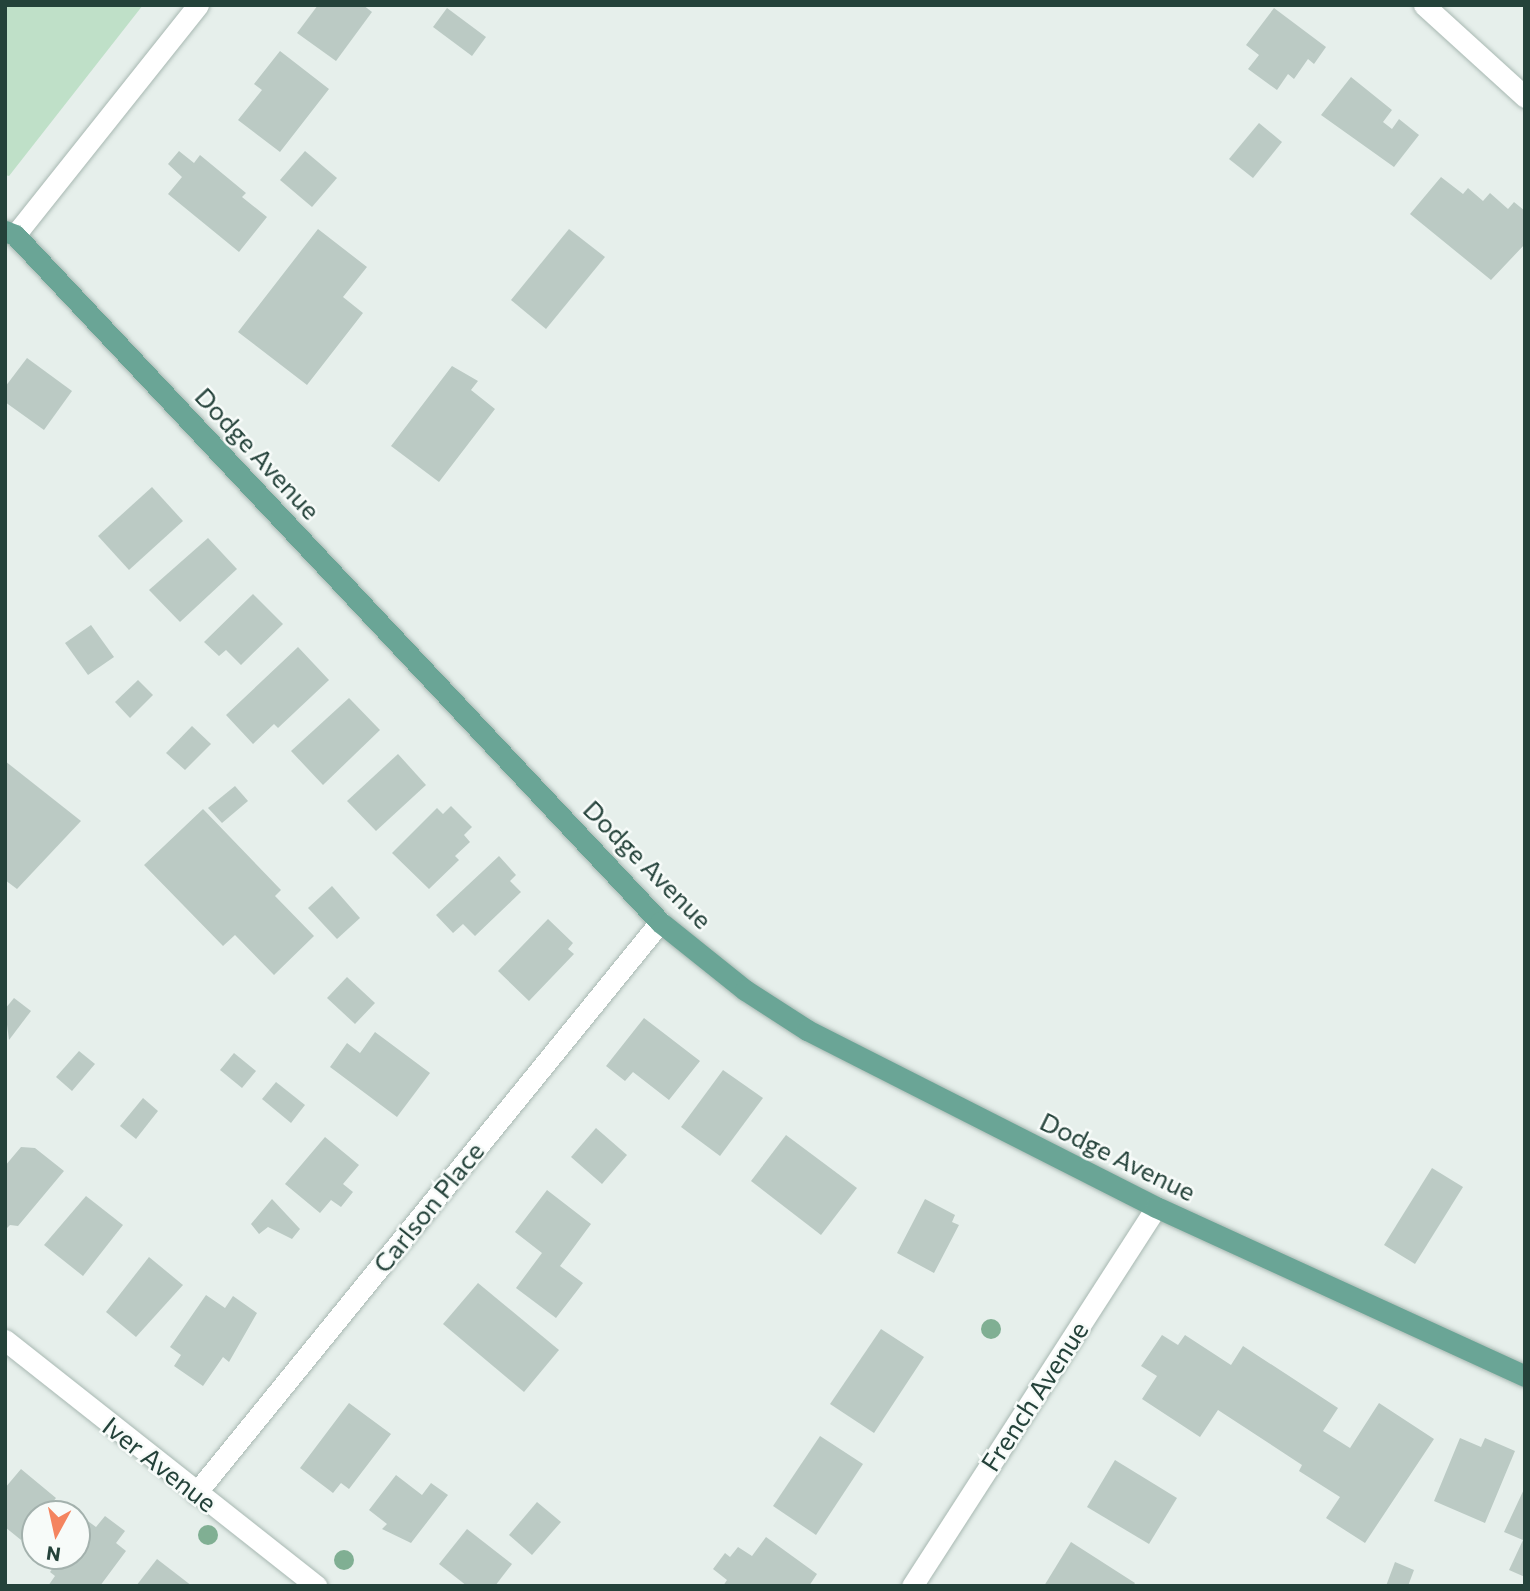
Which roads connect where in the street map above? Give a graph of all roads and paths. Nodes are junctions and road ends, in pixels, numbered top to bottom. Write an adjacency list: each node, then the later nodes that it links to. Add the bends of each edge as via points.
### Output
1 (198, 5): 4 (street)
2 (1424, 5): 3 (street)
3 (1525, 97)
4 (9, 238): 5 (main road, Dodge Avenue)
5 (660, 922): 6 (main road, Dodge Avenue, via 745,990 807,1030); 9 (street, Carlson Place)
6 (1156, 1207): 8 (main road, Dodge Avenue); 11 (street, French Avenue)
7 (5, 1340): 9 (street, Iver Avenue)
8 (1525, 1376)
9 (196, 1493): 10 (street, Iver Avenue)
10 (317, 1586)
11 (912, 1586)

